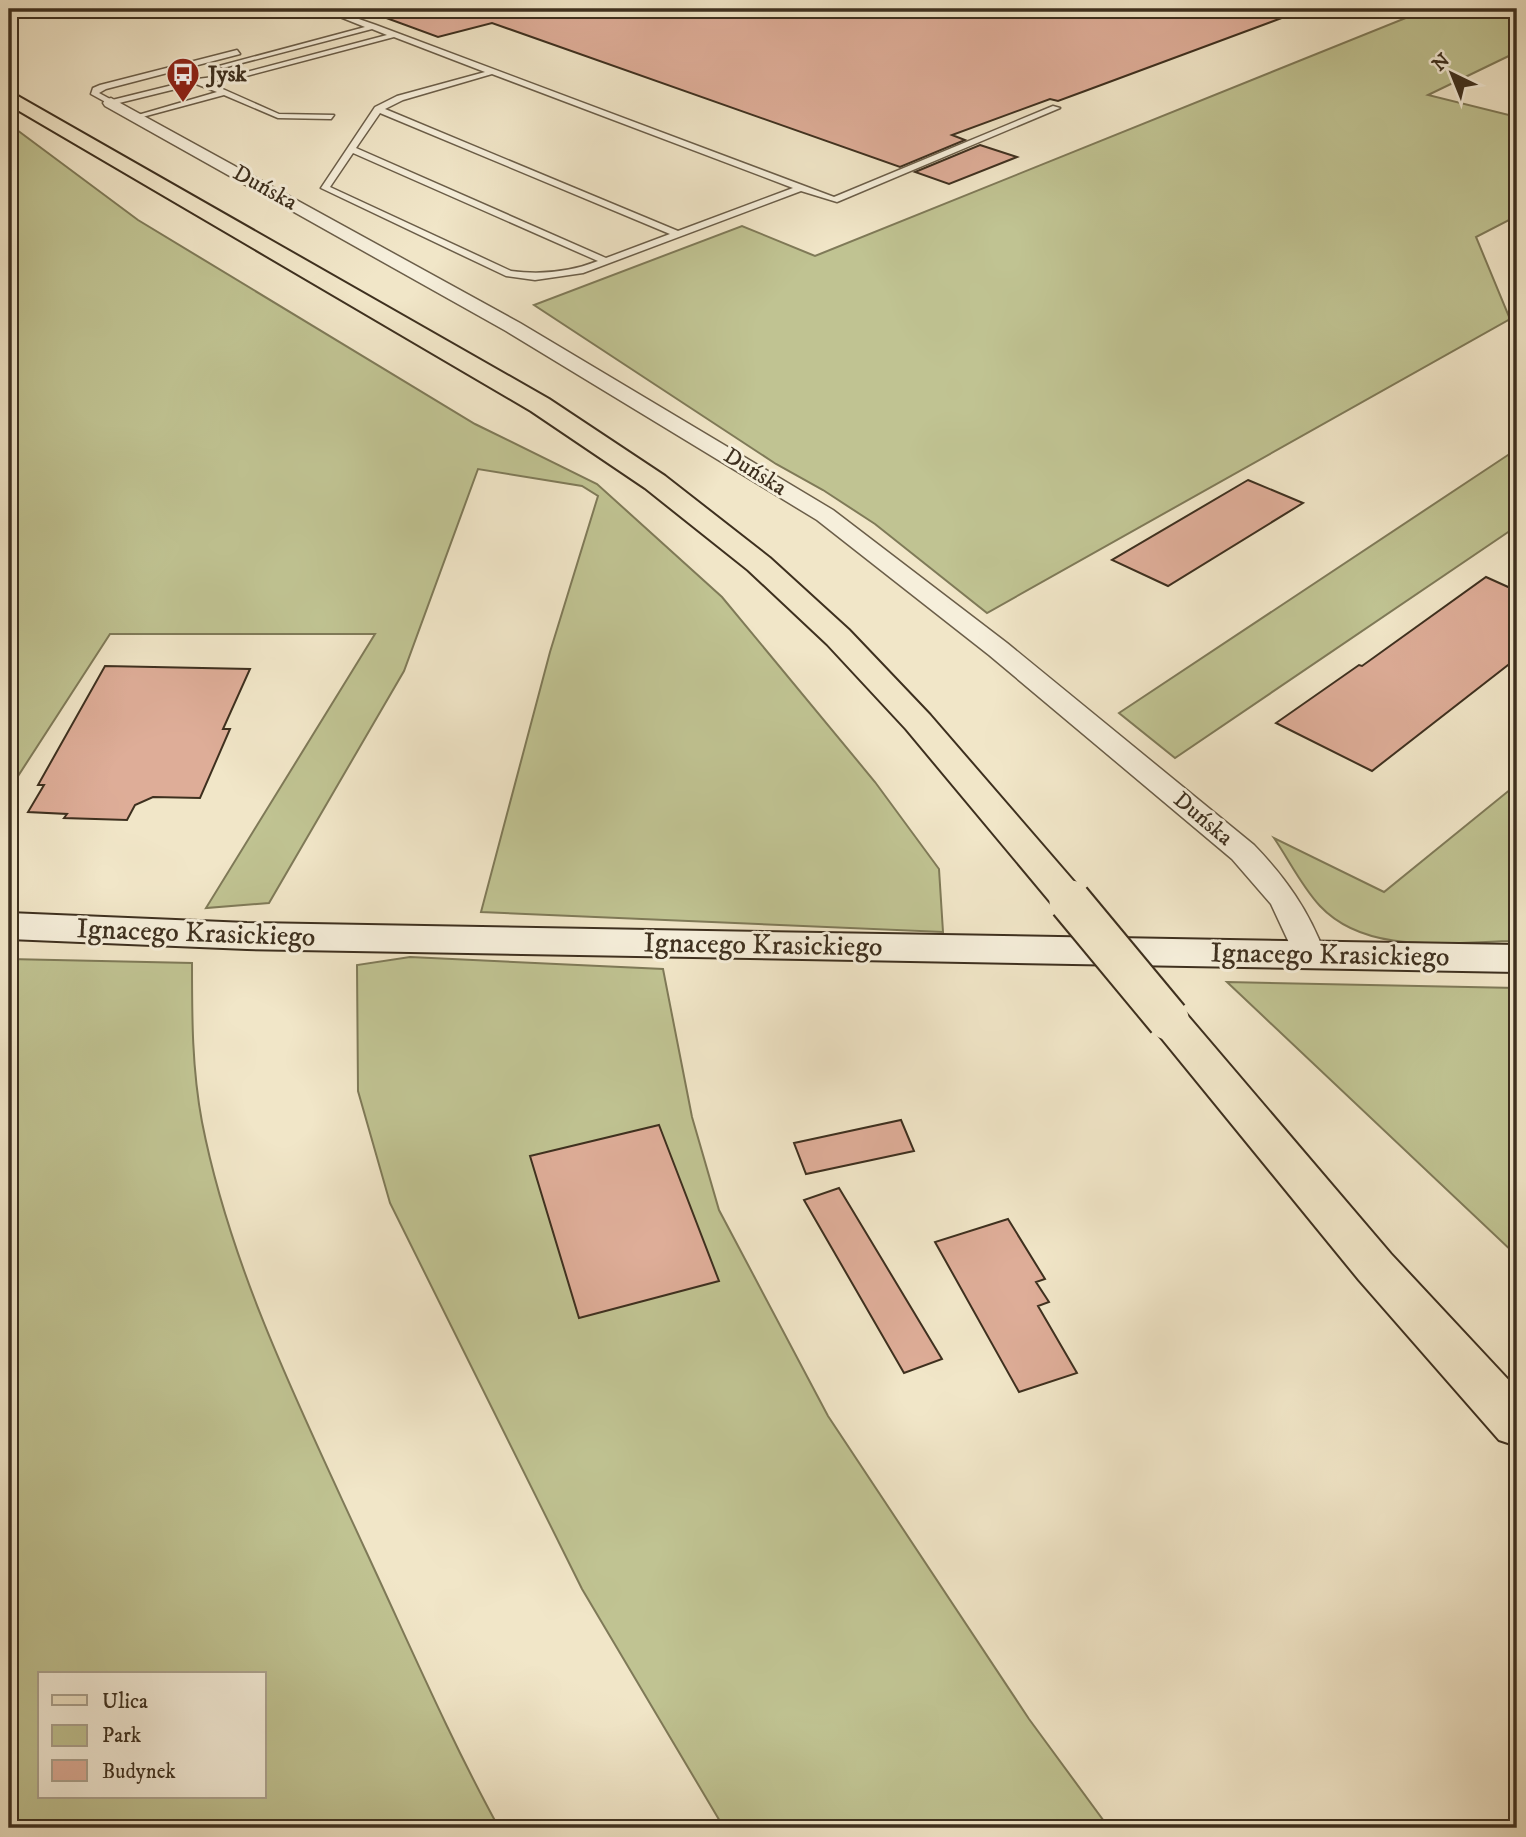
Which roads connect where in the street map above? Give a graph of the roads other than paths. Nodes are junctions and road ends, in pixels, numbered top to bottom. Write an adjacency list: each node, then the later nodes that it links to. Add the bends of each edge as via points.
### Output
1 (324, 9): 2 (lane)
2 (373, 27): 3 (lane); 6 (lane, via 217,68)
3 (394, 35): 5 (lane); 6 (lane, via 239,76)
4 (237, 52): 9 (lane, via 96,90)
5 (492, 72): 11 (lane, via 400,98); 15 (lane)
6 (197, 81): 7 (lane); 9 (lane)
7 (224, 93): 12 (lane); 13 (lane, via 278,116)
8 (9, 97): 21 (main road, bridge, via 540,405 655,482 760,565 838,637 918,722 1375,1267)
9 (111, 103): 12 (street, Duńska)
10 (1056, 108): 15 (lane, via 834,200)
11 (378, 109): 14 (lane); 16 (lane)
12 (135, 117): 19 (street, Duńska, via 513,327 849,531 1243,852 1275,884 1296,916)
13 (331, 117)
14 (351, 149): 17 (lane); 17 (lane, via 325,188 509,274 554,276)
15 (800, 188): 16 (lane)
16 (678, 234): 17 (lane)
17 (606, 261)
18 (9, 926): 19 (street, Ignacego Krasickiego, via 247,936)
19 (1309, 954): 20 (street, Ignacego Krasickiego)
20 (1517, 958)
21 (1517, 1424)

